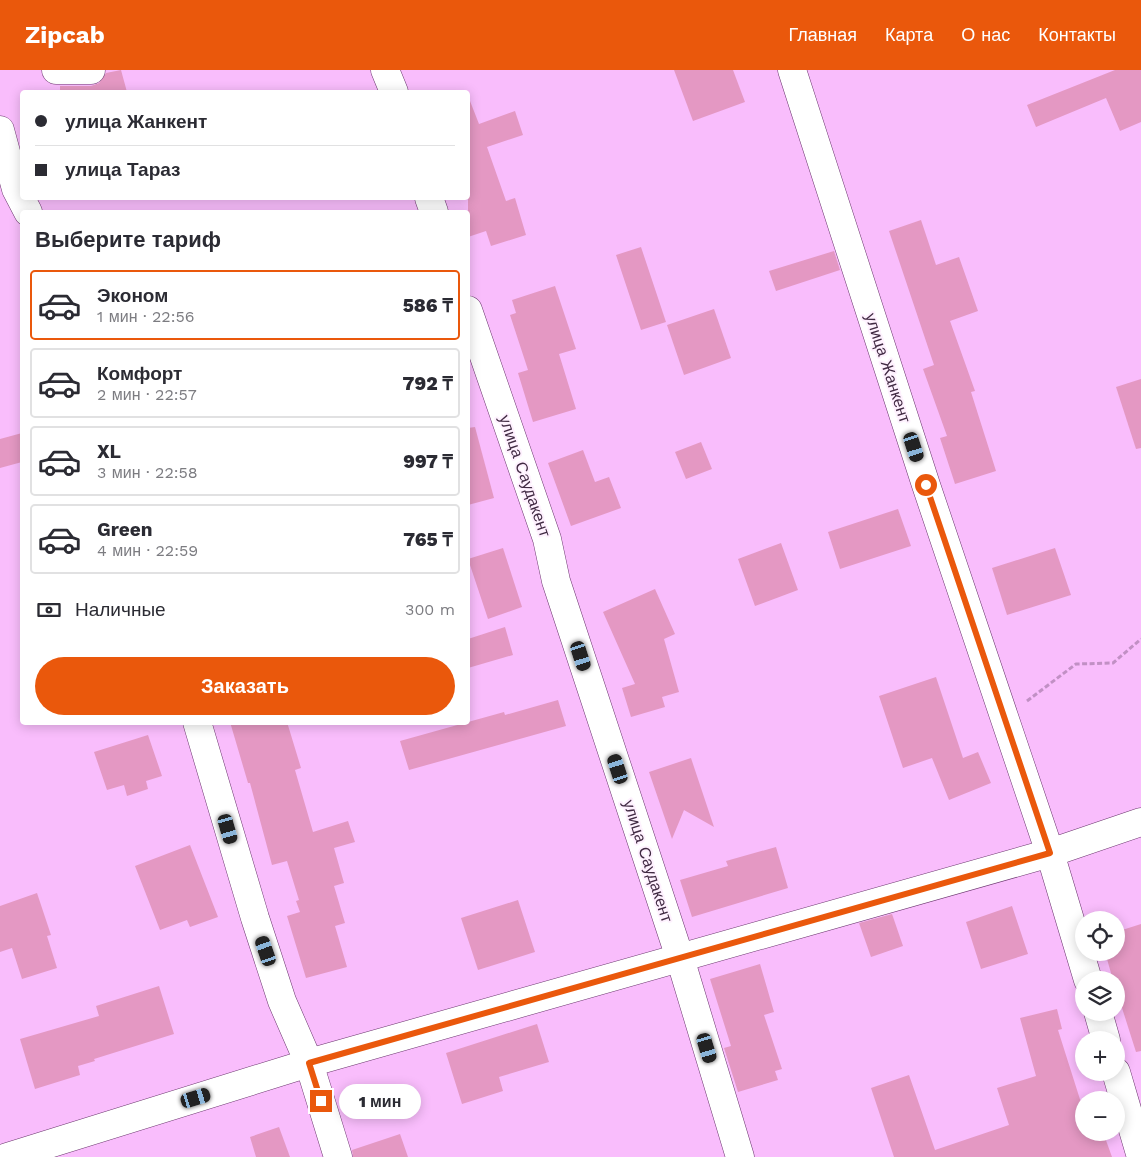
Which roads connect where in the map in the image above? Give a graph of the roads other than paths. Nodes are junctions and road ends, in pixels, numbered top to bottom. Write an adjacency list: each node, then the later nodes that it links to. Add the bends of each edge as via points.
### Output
1 (56, 70): 2 (street)
2 (90, 70)
3 (385, 70): 5 (street)
4 (792, 70): 12 (street, улица Жанкент, via 926,485)
5 (393, 90)
6 (0, 130): 7 (street)
7 (5, 166): 8 (street)
8 (20, 197)
9 (470, 316): 13 (street, улица Саудакент, via 547,539 556,581)
10 (198, 725): 15 (street, via 282,1001)
11 (1141, 822): 12 (street)
12 (1050, 853): 13 (street); 14 (street, улица Жанкент)
13 (680, 958): 15 (street); 19 (street, улица Саудакент)
14 (1085, 971)
15 (309, 1063): 17 (street); 18 (street)
16 (1119, 1081): 20 (street)
17 (7, 1157)
18 (338, 1157)
19 (740, 1157)
20 (1141, 1157)

